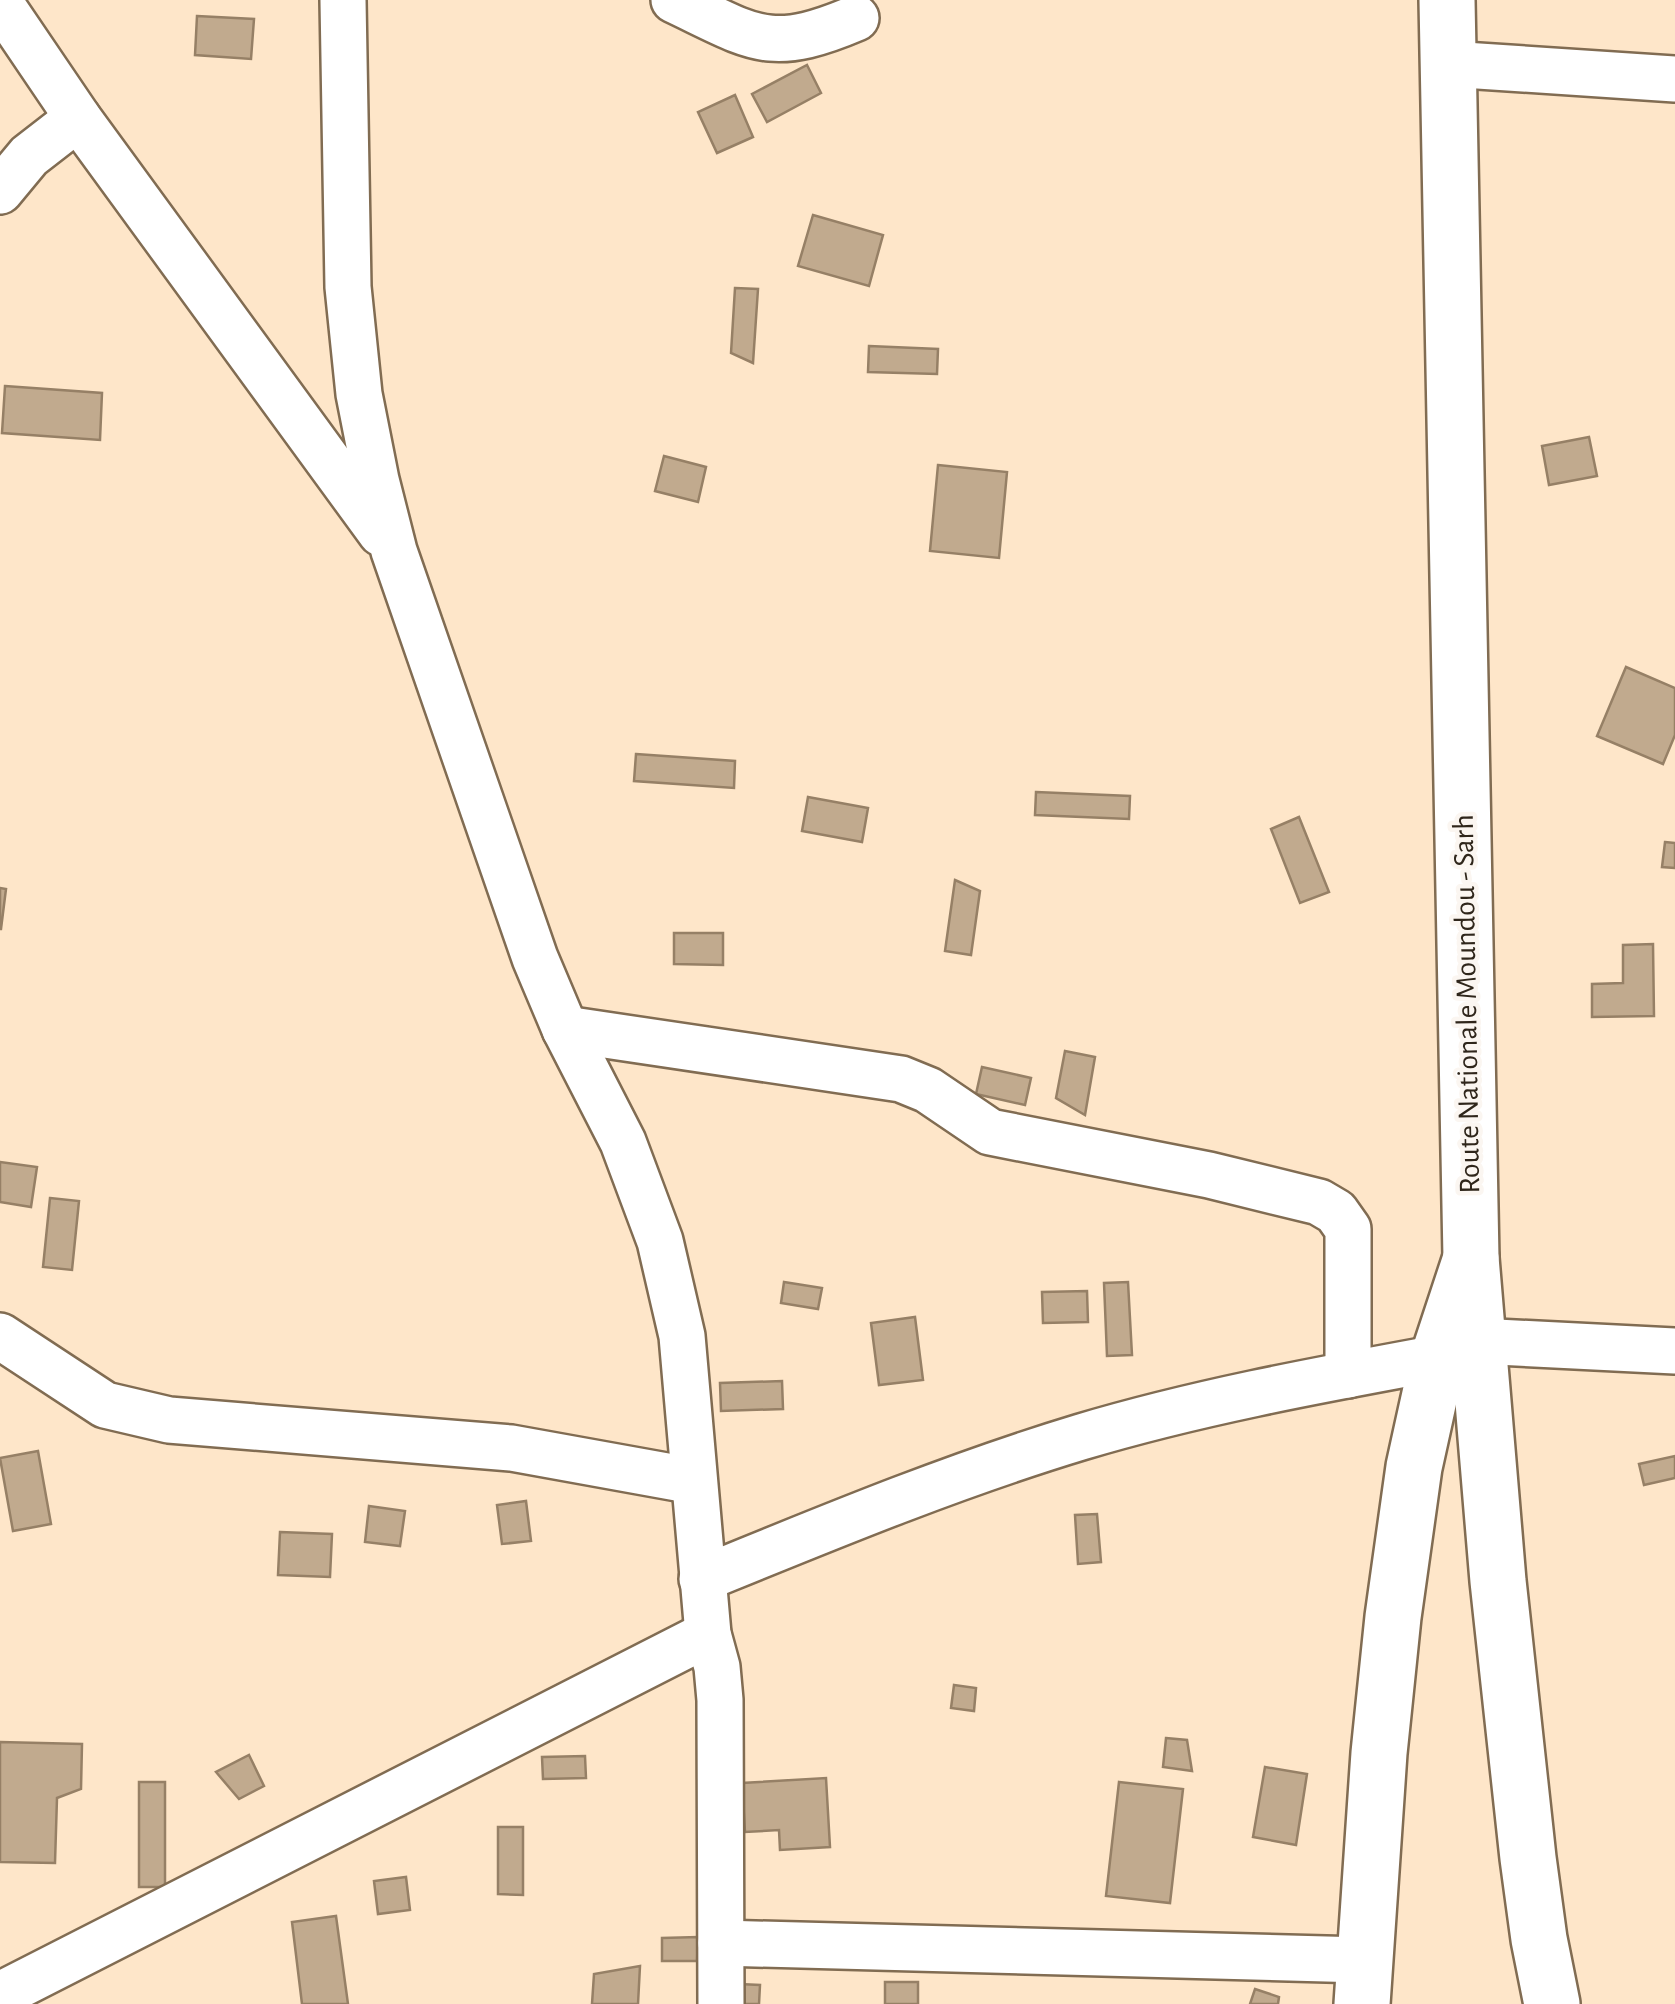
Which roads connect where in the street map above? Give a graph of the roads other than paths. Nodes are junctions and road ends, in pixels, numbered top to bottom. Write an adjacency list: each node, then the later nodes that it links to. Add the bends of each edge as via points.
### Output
1 (343, 0): 10 (street, via 348,287 358,394)
2 (674, 0): 5 (street, via 750,36 786,40)
3 (1447, 0): 6 (main road, Route Nationale Moundou - Sarh)
4 (0, 2): 8 (street)
5 (856, 18)
6 (1448, 64): 7 (street); 13 (main road, Route Nationale Moundou - Sarh, via 1472,1258)
7 (1675, 78)
8 (78, 118): 9 (street, via 29,156); 10 (street)
9 (0, 191)
10 (394, 551): 11 (street)
11 (565, 1029): 15 (street, via 902,1079 990,1132 1319,1202 1348,1229); 16 (street, via 623,1142 660,1242 682,1336)
12 (0, 1336): 16 (street, via 105,1405 139,1415 511,1448)
13 (1458, 1349): 14 (street); 15 (street); 20 (main road, via 1414,1467 1378,1754); 23 (main road, Route Nationale Moundou - Sarh)
14 (1675, 1351)
15 (1348, 1375): 17 (street, via 1080,1438 903,1497)
16 (694, 1481): 17 (street)
17 (702, 1579): 18 (street)
18 (708, 1634): 19 (street, via 720,1700); 21 (street)
19 (721, 1943): 20 (street); 22 (street)
20 (1363, 1982)
21 (0, 1995)
22 (722, 2004)
23 (1552, 2004)

